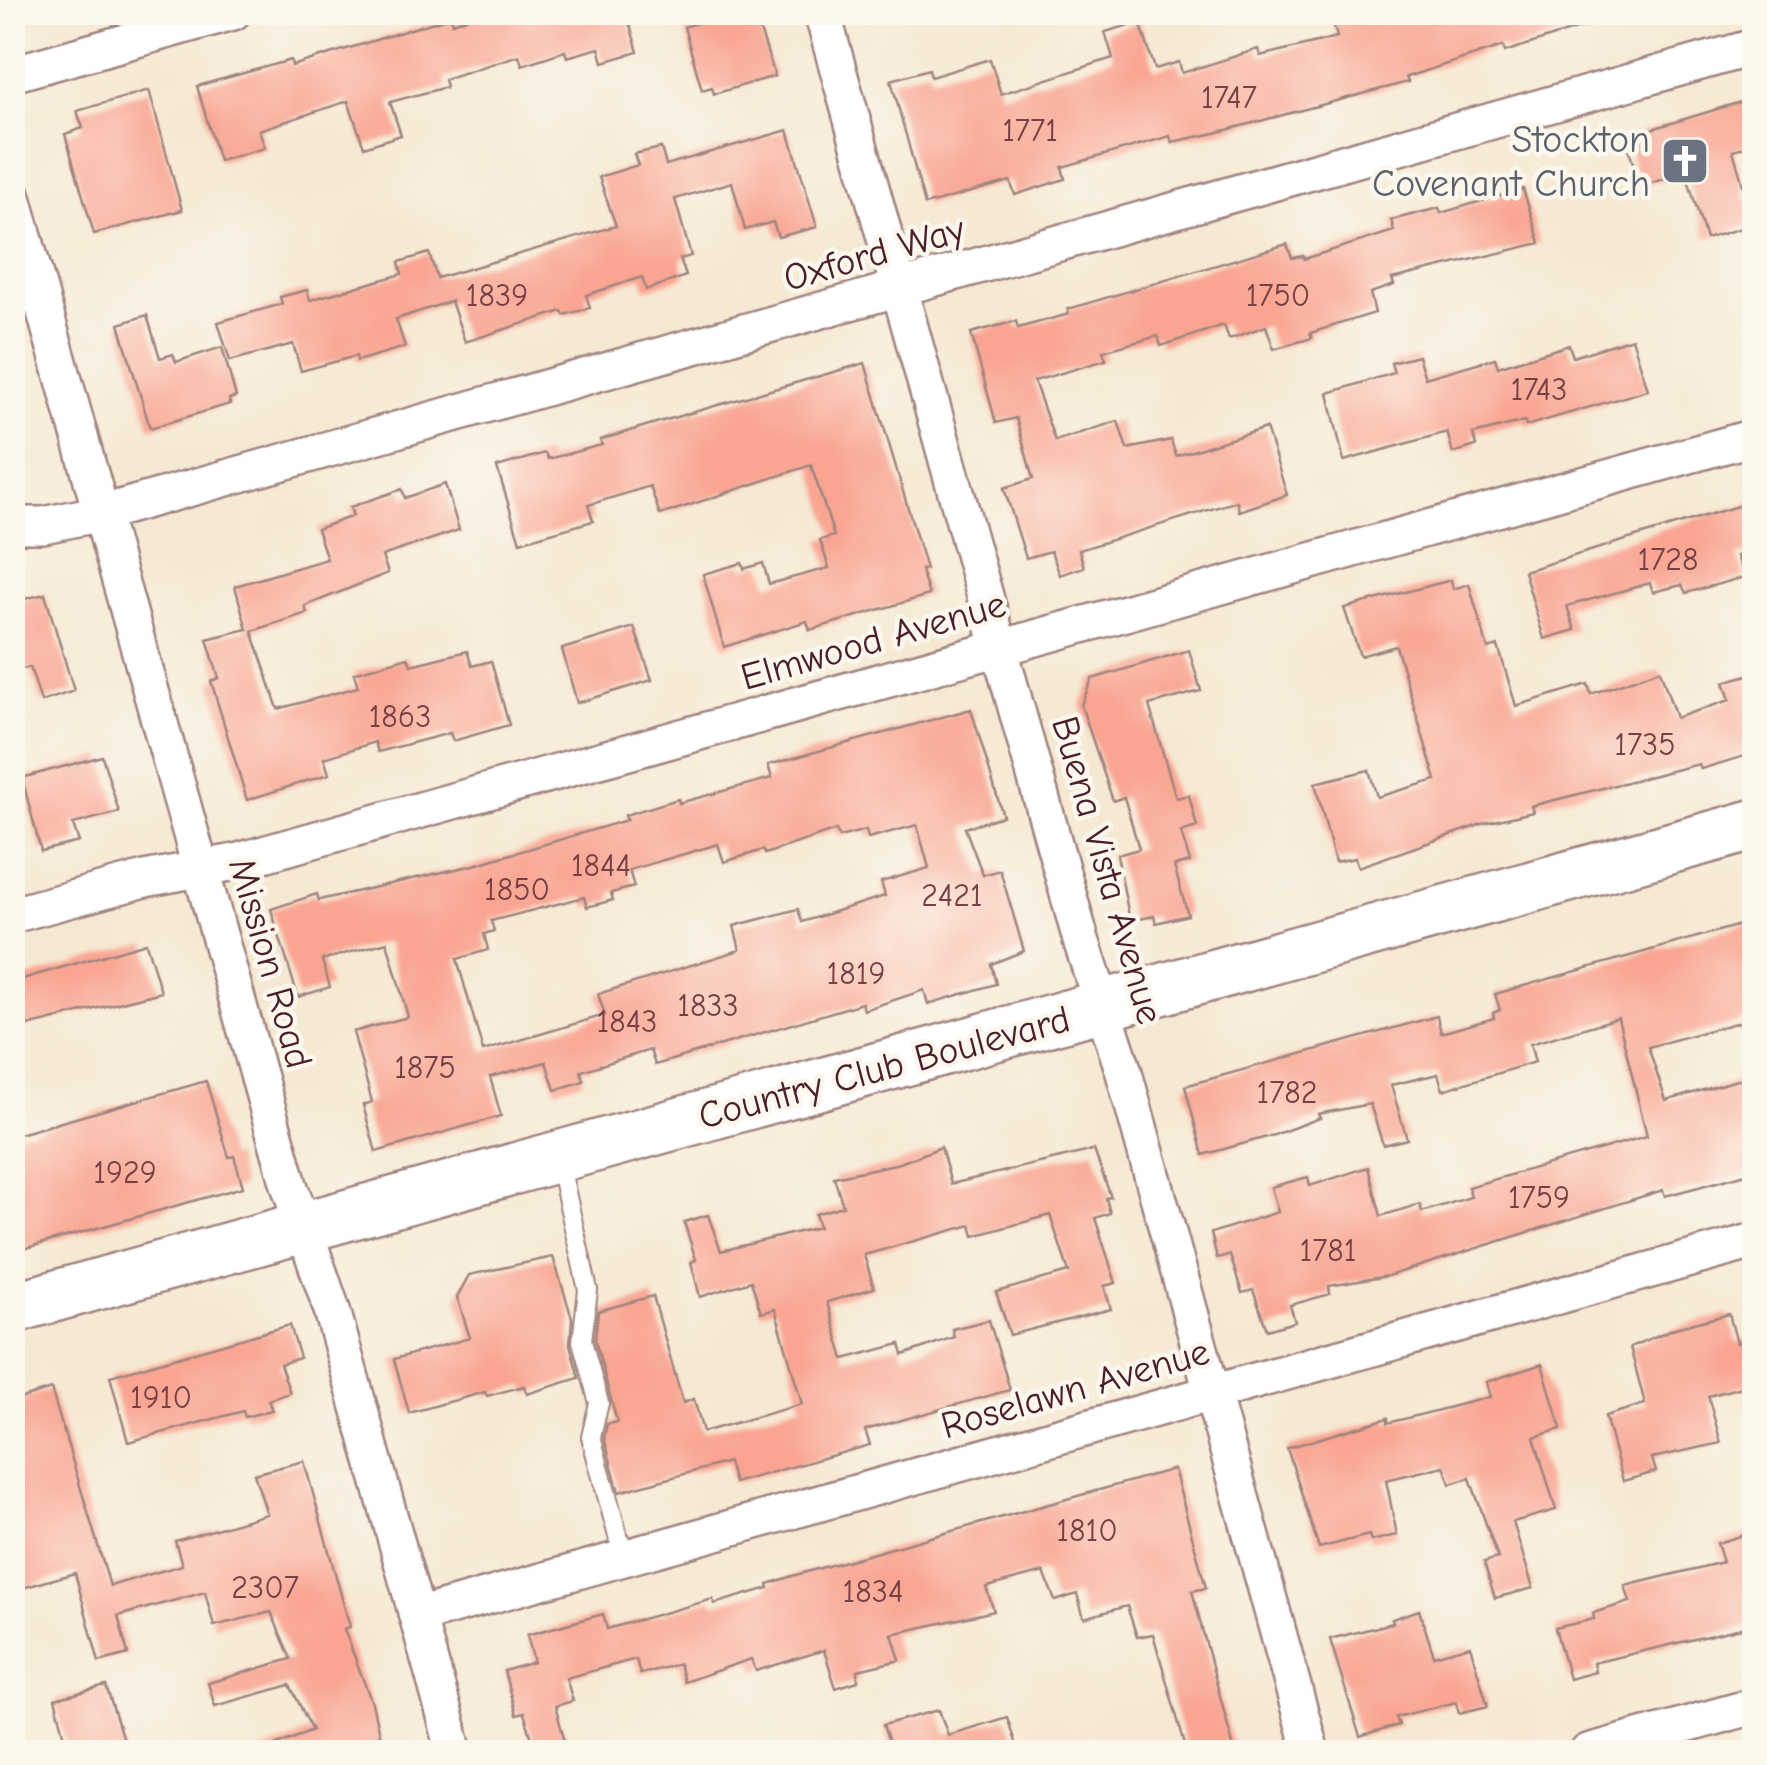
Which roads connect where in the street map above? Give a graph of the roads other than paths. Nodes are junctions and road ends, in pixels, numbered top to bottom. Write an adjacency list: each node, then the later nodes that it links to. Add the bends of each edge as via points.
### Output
1 (233, 12): 4 (street)
2 (822, 12): 6 (street, Buena Vista Avenue)
3 (1754, 47): 6 (street, Oxford Way)
4 (12, 74)
5 (12, 194): 8 (street, Mission Road)
6 (900, 290): 8 (street, Oxford Way); 10 (street, Buena Vista Avenue)
7 (1754, 437): 10 (street, Elmwood Avenue)
8 (102, 513): 9 (street, Oxford Way); 12 (street, Mission Road)
9 (12, 525)
10 (1000, 648): 12 (street, Elmwood Avenue); 14 (street, Buena Vista Avenue)
11 (1754, 826): 14 (street, Country Club Boulevard)
12 (200, 868): 13 (street, Elmwood Avenue); 16 (street, Mission Road)
13 (12, 916)
14 (1102, 1006): 15 (street, Country Club Boulevard); 19 (street, Buena Vista Avenue)
15 (558, 1157): 16 (street, Country Club Boulevard); 20 (lane, via 588,1290 582,1341 600,1403 590,1436)
16 (304, 1227): 18 (street, Country Club Boulevard); 21 (street, Mission Road)
17 (1754, 1241): 19 (street, Roselawn Avenue)
18 (12, 1308)
19 (1209, 1396): 20 (street, Roselawn Avenue); 24 (street, Buena Vista Avenue)
20 (624, 1558): 21 (street, Roselawn Avenue)
21 (417, 1616): 23 (street, Mission Road)
22 (1754, 1706): 25 (street)
23 (455, 1752)
24 (1310, 1752)
25 (1588, 1752)

